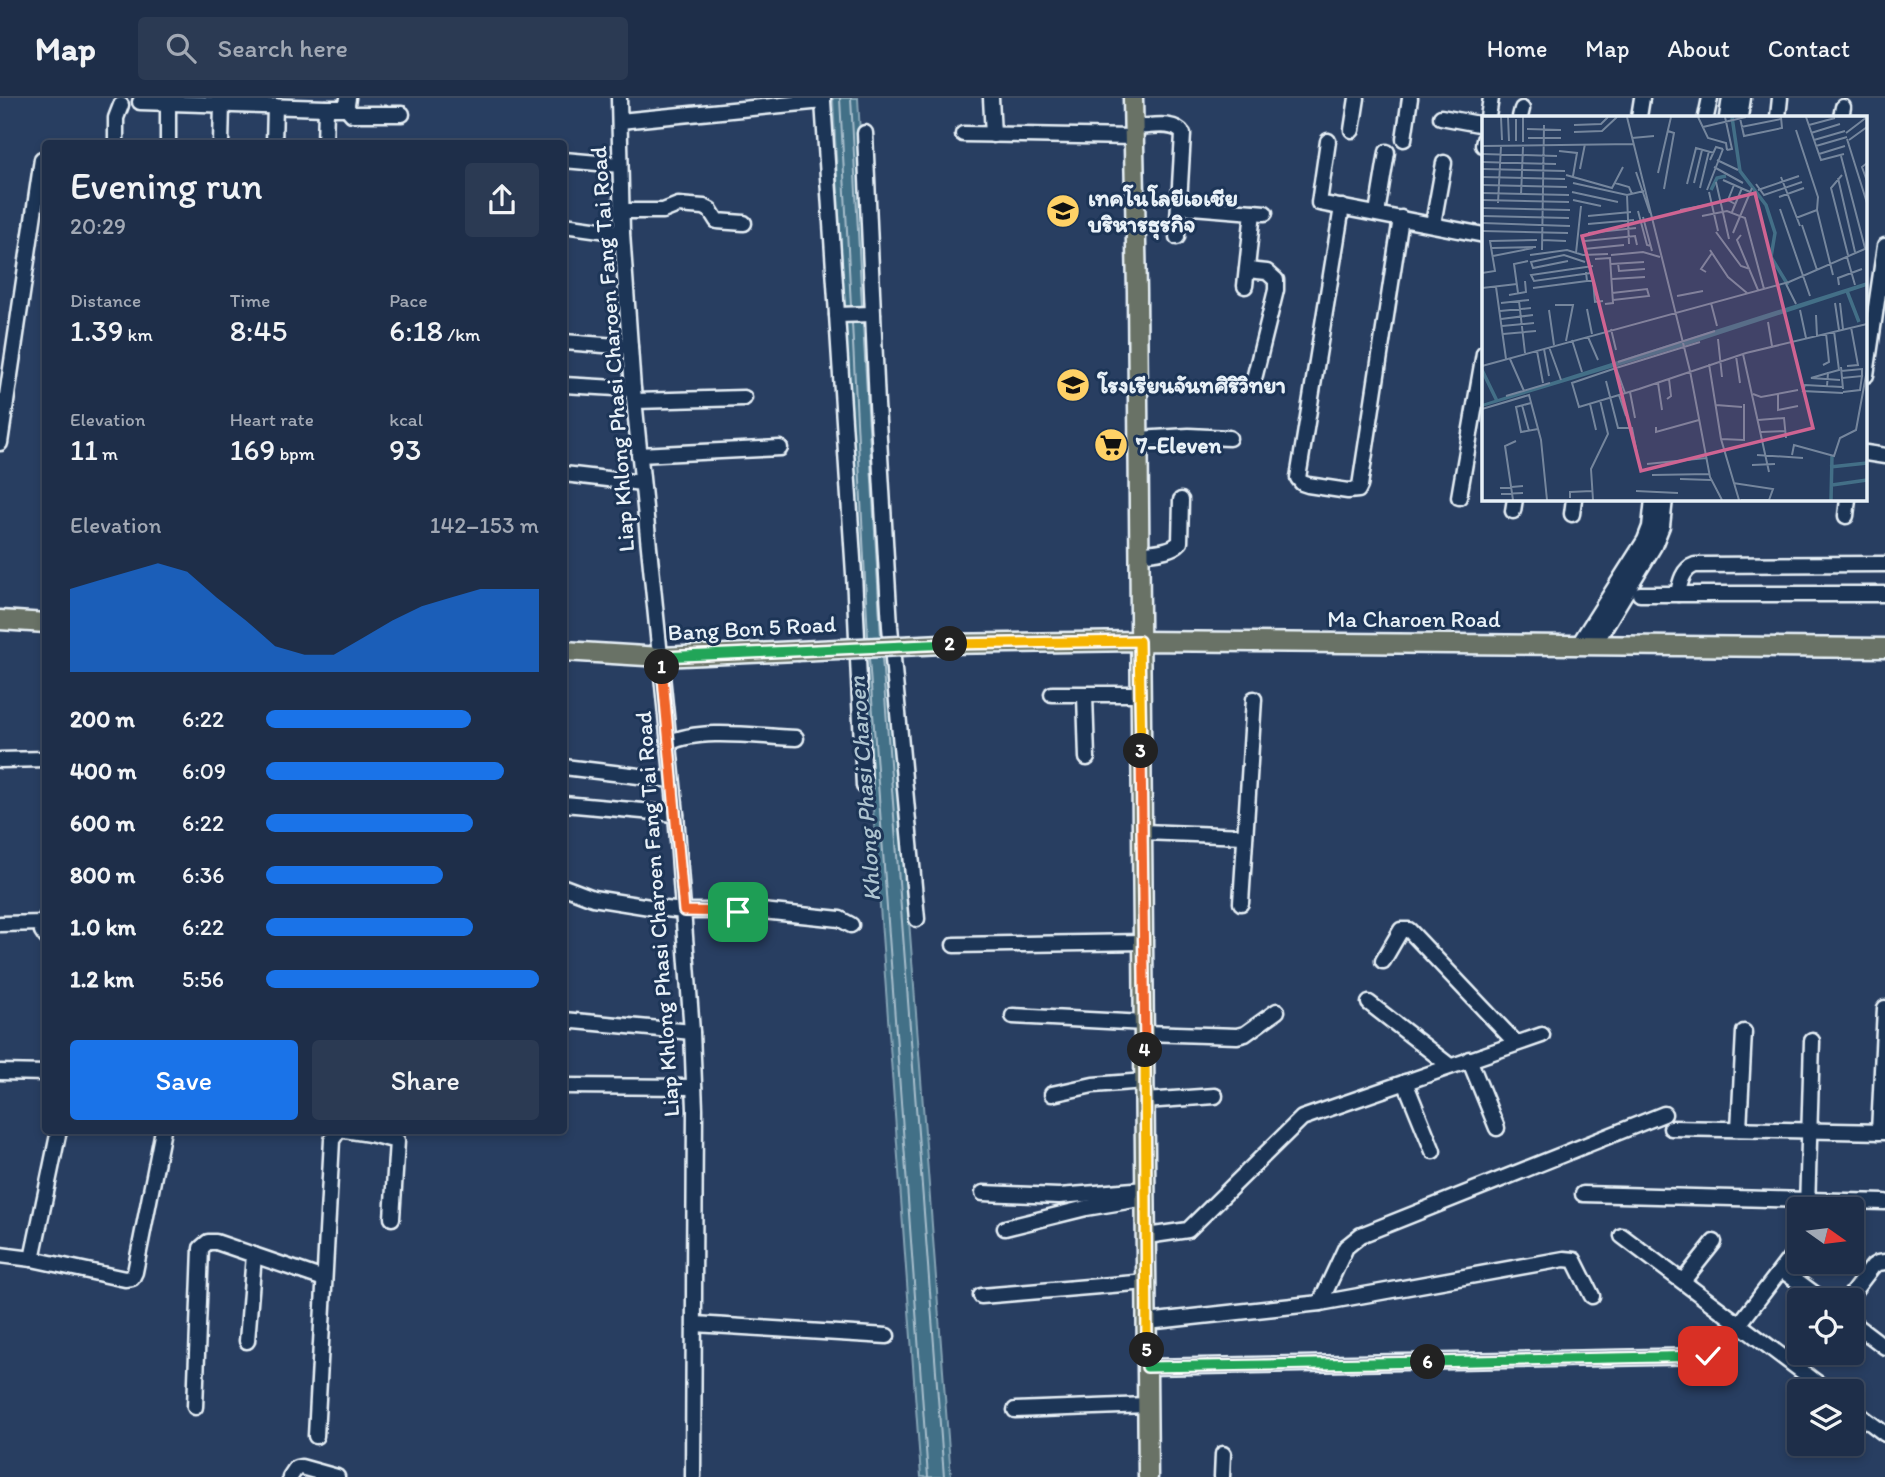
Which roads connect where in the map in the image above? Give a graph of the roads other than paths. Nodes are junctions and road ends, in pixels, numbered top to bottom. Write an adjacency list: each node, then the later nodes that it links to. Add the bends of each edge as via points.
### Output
1 (619, 98): 31 (street, Liap Khlong Phasi Charoen Fang Tai Road)
2 (991, 98): 37 (street)
3 (1133, 98): 34 (main road)
4 (1357, 98): 33 (street)
5 (1410, 98): 38 (street)
6 (1491, 98): 24 (street)
7 (1642, 98): 25 (street)
8 (1710, 98): 26 (street)
9 (1730, 98): 27 (street)
10 (1743, 98): 28 (street)
11 (1780, 98): 29 (street)
12 (140, 100): 16 (street, via 134,111); 19 (street)
13 (823, 100): 31 (street); 65 (street)
14 (189, 101): 19 (street); 20 (street)
15 (242, 101): 20 (street); 21 (street)
16 (120, 102): 39 (street)
17 (294, 102): 21 (street); 22 (street)
18 (347, 102): 22 (street); 23 (street, via 352,114)
19 (168, 103): 40 (street)
20 (222, 104): 41 (street)
21 (275, 106): 42 (street)
22 (326, 108): 43 (street)
23 (402, 114)
24 (1488, 116)
25 (1639, 116)
26 (1706, 116)
27 (1727, 116)
28 (1740, 116)
29 (1778, 116)
30 (1441, 117): 32 (street)
31 (620, 121): 49 (street, Liap Khlong Phasi Charoen Fang Tai Road)
32 (1482, 125)
33 (1352, 130)
34 (1134, 132): 37 (street); 50 (street, via 1174,126 1181,130); 75 (main road)
35 (865, 133): 64 (street)
36 (963, 134): 37 (street)
37 (993, 135)
38 (1404, 139)
39 (116, 140)
40 (168, 140)
41 (221, 140)
42 (274, 140)
43 (326, 140)
44 (1328, 141): 51 (street, via 1319,203)
45 (1388, 152): 53 (street)
46 (42, 159): 76 (street)
47 (567, 160): 49 (street)
48 (1444, 163): 56 (street)
49 (620, 165): 52 (street, Liap Khlong Phasi Charoen Fang Tai Road)
50 (1180, 206): 60 (street); 62 (street, via 1259,213)
51 (1342, 207): 53 (street); 54 (street, via 1298,478 1308,485 1348,491 1360,486)
52 (621, 211): 55 (street, via 704,207 717,221); 58 (street, Liap Khlong Phasi Charoen Fang Tai Road)
53 (1377, 213): 54 (street)
54 (1401, 218): 56 (street)
55 (744, 223)
56 (1433, 224): 59 (street)
57 (567, 225): 58 (street)
58 (622, 233): 67 (street, Liap Khlong Phasi Charoen Fang Tai Road)
59 (1482, 235)
60 (1177, 237)
61 (1885, 246): 68 (street)
62 (1247, 270): 63 (street); 70 (street, via 1268,272 1276,281)
63 (1245, 286)
64 (872, 314): 65 (street); 120 (street, via 890,626)
65 (839, 315): 112 (street)
66 (567, 342): 67 (street)
67 (630, 347): 72 (street, Liap Khlong Phasi Charoen Fang Tai Road)
68 (1868, 361)
69 (1482, 365): 81 (street)
70 (1253, 383)
71 (567, 385): 72 (street)
72 (634, 395): 73 (street); 78 (street, Liap Khlong Phasi Charoen Fang Tai Road)
73 (744, 398)
74 (1229, 438): 75 (street)
75 (1138, 439): 88 (main road)
76 (0, 443)
77 (779, 448): 78 (street)
78 (639, 456): 80 (street, Liap Khlong Phasi Charoen Fang Tai Road)
79 (567, 474): 80 (street)
80 (642, 484): 100 (street, Liap Khlong Phasi Charoen Fang Tai Road)
81 (1459, 497)
82 (1181, 500): 88 (street, via 1180,542 1166,550)
83 (1653, 500): 87 (street)
84 (1665, 500): 87 (street, via 1662,527)
85 (1848, 500): 86 (street)
86 (1846, 516)
87 (1650, 543): 97 (street)
88 (1139, 554): 95 (main road)
89 (1885, 564): 91 (street, via 1695,565 1686,570)
90 (1640, 594): 91 (street)
91 (1678, 594): 92 (street)
92 (1885, 594)
93 (0, 620): 94 (main road)
94 (42, 623)
95 (1139, 641): 96 (main road, Ma Charoen Road); 97 (main road, Ma Charoen Road); 102 (main road)
96 (943, 644): 100 (main road, Bang Bon 5 Road, bridge)
97 (1587, 645): 98 (main road, Ma Charoen Road)
98 (1885, 648)
99 (567, 651): 100 (main road, Bang Bon 5 Road)
100 (661, 657): 106 (street, Liap Khlong Phasi Charoen Fang Tai Road)
101 (1052, 694): 103 (street)
102 (1140, 694): 103 (street); 115 (main road)
103 (1085, 695): 107 (street)
104 (1254, 699): 116 (street)
105 (796, 738): 106 (street, via 703,735)
106 (669, 743): 111 (street, Liap Khlong Phasi Charoen Fang Tai Road)
107 (1087, 758)
108 (0, 760): 109 (street)
109 (42, 760)
110 (567, 767): 111 (street)
111 (673, 780): 114 (street, Liap Khlong Phasi Charoen Fang Tai Road)
112 (864, 786)
113 (567, 804): 114 (street)
114 (676, 814): 119 (street, Liap Khlong Phasi Charoen Fang Tai Road)
115 (1143, 832): 116 (street); 124 (main road)
116 (1245, 836): 118 (street)
117 (567, 888): 119 (street, via 593,898)
118 (1241, 903)
119 (684, 911): 123 (street, via 762,911 840,919); 133 (street, Liap Khlong Phasi Charoen Fang Tai Road)
120 (917, 919)
121 (0, 924): 122 (street)
122 (42, 925)
123 (851, 925)
124 (1144, 942): 125 (street); 132 (main road)
125 (954, 945)
126 (1383, 961): 137 (street, via 1401,930 1409,930)
127 (1369, 1003): 139 (street)
128 (1277, 1010): 132 (street, via 1237,1036)
129 (1885, 1011): 154 (street)
130 (1013, 1016): 132 (street)
131 (567, 1020): 133 (street)
132 (1145, 1028): 142 (main road)
133 (692, 1031): 145 (street, Liap Khlong Phasi Charoen Fang Tai Road)
134 (1744, 1032): 152 (street)
135 (1542, 1035): 137 (street)
136 (1812, 1041): 153 (street)
137 (1516, 1043): 138 (street)
138 (1469, 1059): 139 (street); 150 (street)
139 (1450, 1066): 143 (street)
140 (0, 1072): 141 (street)
141 (42, 1073)
142 (1145, 1081): 146 (street); 148 (main road)
143 (1405, 1082): 159 (street); 169 (street, via 1298,1121 1188,1230)
144 (567, 1086): 145 (street)
145 (694, 1087): 187 (street, Liap Khlong Phasi Charoen Fang Tai Road)
146 (1052, 1094)
147 (1215, 1096): 148 (street)
148 (1145, 1101): 161 (main road)
149 (1664, 1114): 185 (street, via 1361,1235 1346,1247)
150 (1497, 1128)
151 (1671, 1128): 152 (street)
152 (1739, 1129): 153 (street)
153 (1810, 1130): 154 (street); 163 (street)
154 (1882, 1132)
155 (58, 1134): 174 (street)
156 (162, 1134): 174 (street, via 132,1278)
157 (336, 1134): 178 (street, via 332,1140)
158 (377, 1134): 167 (street, via 397,1141)
159 (1433, 1152)
160 (983, 1193): 161 (street)
161 (1146, 1193): 168 (street); 169 (main road)
162 (1583, 1194): 165 (street)
163 (1808, 1197)
164 (1885, 1202): 166 (street)
165 (1787, 1203)
166 (1864, 1203)
167 (392, 1218)
168 (1005, 1228)
169 (1147, 1236): 180 (main road)
170 (1622, 1237): 179 (street)
171 (1714, 1242): 179 (street)
172 (0, 1255): 174 (street)
173 (254, 1255): 178 (street); 191 (street); 196 (street, via 216,1242 201,1248)
174 (32, 1259)
175 (1885, 1262): 182 (street, via 1873,1266)
176 (1787, 1263): 177 (street)
177 (1782, 1270): 181 (street); 188 (street)
178 (324, 1279): 200 (street)
179 (1683, 1281): 188 (street)
180 (1147, 1282): 183 (street); 186 (main road)
181 (1807, 1288)
182 (1856, 1288)
183 (981, 1296)
184 (1592, 1296): 185 (street, via 1574,1260 1564,1259)
185 (1320, 1303): 186 (street)
186 (1147, 1322): 193 (main road)
187 (695, 1324): 190 (street); 204 (street, Liap Khlong Phasi Charoen Fang Tai Road)
188 (1740, 1325): 193 (street, via 1718,1352 1708,1356); 194 (street)
189 (1864, 1331): 192 (street)
190 (887, 1336)
191 (247, 1341)
192 (1885, 1348)
193 (1147, 1367): 195 (main road)
194 (1812, 1379)
195 (1147, 1405): 197 (street); 205 (main road)
196 (195, 1406)
197 (1015, 1410)
198 (1864, 1418): 199 (street)
199 (1885, 1434)
200 (316, 1436)
201 (1223, 1454): 206 (street)
202 (290, 1477): 203 (street, via 301,1467)
203 (337, 1477)
204 (692, 1477)
205 (1148, 1477)
206 (1222, 1477)

